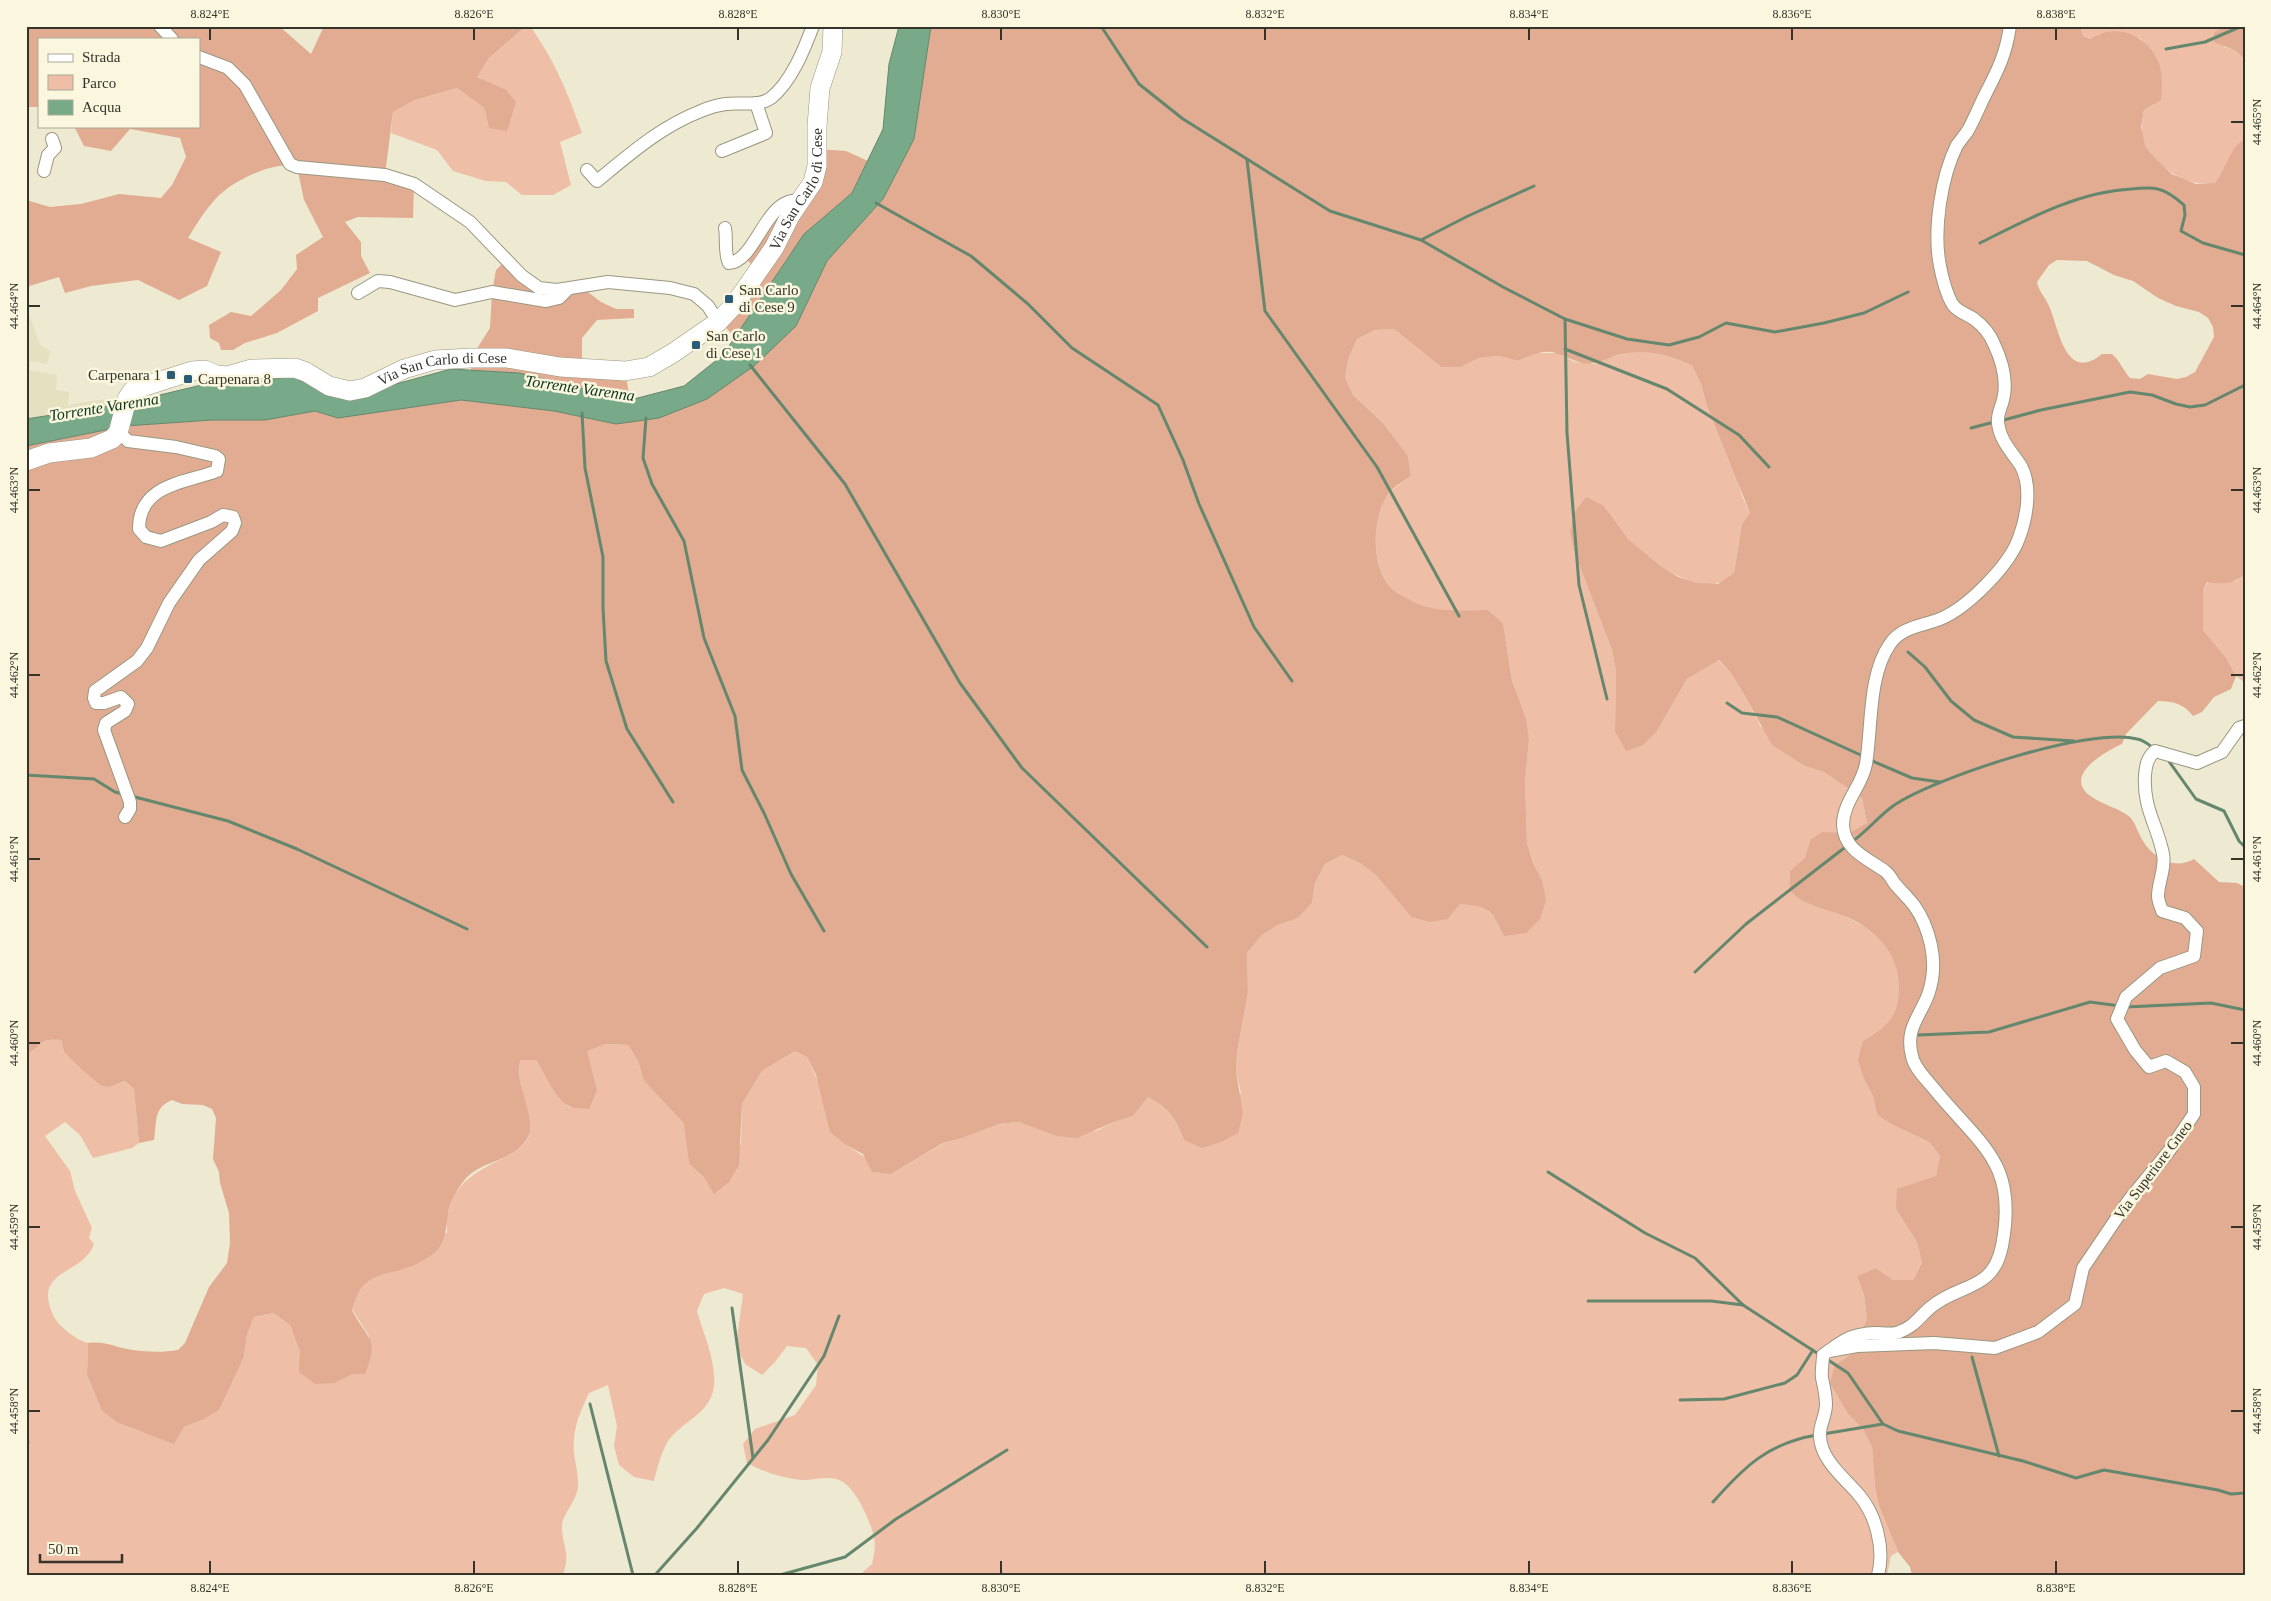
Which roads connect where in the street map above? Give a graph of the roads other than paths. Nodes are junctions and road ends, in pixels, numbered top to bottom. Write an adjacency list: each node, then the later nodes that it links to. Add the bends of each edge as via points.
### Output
1 (160, 26): 5 (street)
2 (813, 26): 7 (street, via 798,61 782,86 770,99)
3 (834, 26): 12 (street, Via San Carlo di Cese, via 832,52 820,88 817,166 813,182)
4 (2010, 26): 21 (street, via 2006,52 1957,145 1947,175 1941,197 1938,245 1940,268 1954,307 1988,332 2006,382 1997,417 2000,435 2022,468 2028,486 2020,537 2011,556 1962,606 1944,617 1900,633 1890,643 1875,682 1864,774 1849,801 1843,828 1848,844 1888,873 1898,888 1911,898 1925,926 1935,962 1934,976 1911,1026 1912,1060 1998,1166 2008,1208 1998,1261 1985,1280 1947,1296 1931,1307 1917,1323 1899,1332 1848,1337)
5 (171, 38)
6 (200, 57): 14 (street, via 228,68 245,85 290,164 385,175 414,184 470,222 522,276 540,288)
7 (756, 103): 9 (street, via 766,133); 10 (street, via 726,104 681,120 656,133 597,181)
8 (52, 139): 11 (street, via 55,148 48,155)
9 (722, 151)
10 (587, 170)
11 (44, 171)
12 (801, 200): 13 (street, via 786,202 776,210 744,256 735,263 727,260); 16 (street, Via San Carlo di Cese, via 769,256)
13 (725, 228)
14 (568, 289): 15 (street, via 559,298 546,301 492,292 455,300 378,281); 16 (street, via 608,282 670,288 694,294 708,306)
15 (358, 292)
16 (718, 322): 17 (street, Via San Carlo di Cese, via 649,367 626,372 560,367 507,358 435,360 350,391 329,386 295,368 251,369 226,376 205,370 192,371 133,390 127,399)
17 (121, 434): 18 (street, via 91,448 49,453); 20 (street, via 128,441 176,447 219,459 217,471 168,486 153,496 139,517 139,529 146,537 161,540 223,515 233,517 235,523 232,531 199,560 169,603 137,661 95,691 96,703 121,697 128,704 125,711 106,723 104,730 130,802)
18 (26, 461)
19 (2245, 726): 21 (street, Via Superiore Gneo, via 2239,728 2222,752 2197,763 2155,751 2146,765 2146,808 2164,865 2158,898 2162,911 2185,918 2196,931 2194,956 2160,968 2126,997 2117,1019 2149,1067 2166,1061 2185,1072 2194,1087 2194,1114 2083,1268 2076,1304 2038,1332 1995,1348 1934,1343 1857,1346)
20 (125, 817)
21 (1829, 1351): 22 (street, via 1823,1355 1821,1376 1826,1407 1820,1434 1824,1451 1861,1496 1873,1517 1880,1554)
22 (1878, 1575)

